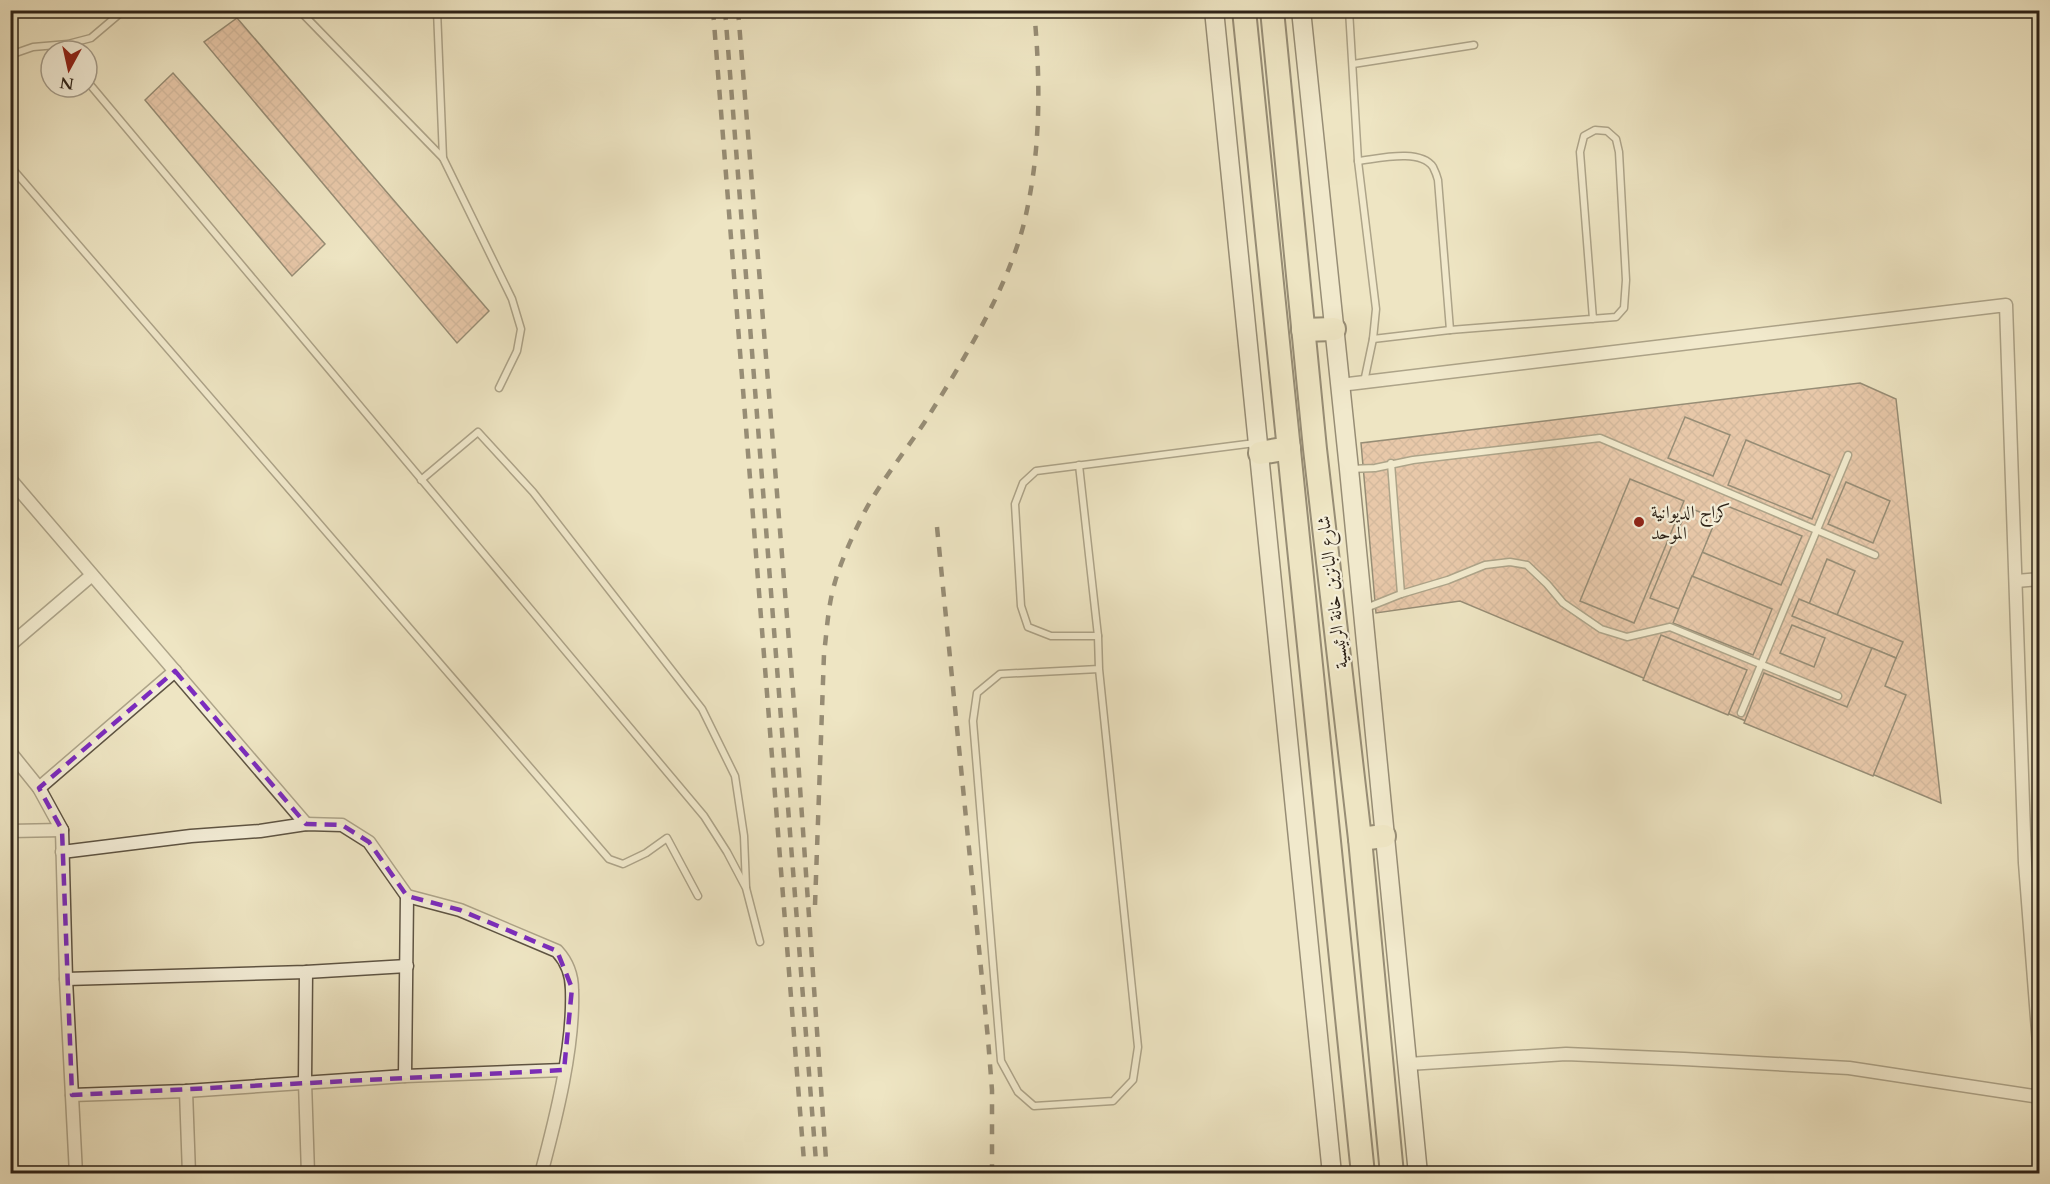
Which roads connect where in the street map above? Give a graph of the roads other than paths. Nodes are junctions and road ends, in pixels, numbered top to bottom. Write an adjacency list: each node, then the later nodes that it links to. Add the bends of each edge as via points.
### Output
1 (124, 10): 9 (lane)
2 (299, 10): 15 (lane)
3 (437, 10): 15 (lane)
4 (1214, 10): 26 (main road)
5 (1244, 10): 27 (highway, شارع البانزين خانة الرئيسية)
6 (1272, 10): 20 (highway, شارع البانزين خانة الرئيسية)
7 (1348, 10): 13 (lane)
8 (1302, 11): 19 (main road)
9 (87, 39)
10 (1474, 45): 13 (lane)
11 (39, 46): 12 (lane)
12 (10, 55)
13 (1353, 64): 16 (lane)
14 (99, 95): 33 (lane)
15 (443, 158): 25 (lane, via 512,299 521,329 517,351)
16 (1358, 161): 21 (lane, via 1404,155 1432,165 1438,180); 22 (lane, via 1376,309)
17 (10, 166): 58 (lane, via 609,859 623,864 667,838)
18 (1593, 319): 18 (lane, via 1616,317 1624,308 1626,280 1619,152 1616,139 1607,131 1595,130 1584,136 1581,152); 21 (lane)
19 (1334, 329): 20 (highway); 24 (main road)
20 (1303, 330): 54 (highway, شارع البانزين خانة الرئيسية)
21 (1450, 330): 22 (lane)
22 (1373, 339): 23 (lane)
23 (1364, 383): 24 (street); 38 (street, via 2006,305)
24 (1340, 385): 31 (main road)
25 (499, 388)
26 (1260, 448): 27 (highway); 30 (lane); 76 (main road)
27 (1289, 448): 77 (highway, شارع البانزين خانة الرئيسية)
28 (1848, 455): 34 (lane)
29 (1391, 464): 31 (lane); 34 (lane, via 1600,438); 39 (lane)
30 (1079, 465): 41 (lane); 41 (lane, via 1036,471 1023,483 1015,504 1021,606 1028,627 1051,636)
31 (1349, 469): 40 (main road)
32 (10, 479): 36 (street)
33 (421, 480): 56 (lane, via 704,816); 56 (lane, via 478,432 533,492 702,709 735,776 744,836)
34 (1817, 531): 35 (lane); 43 (lane)
35 (1875, 555)
36 (92, 575): 42 (street); 45 (street)
37 (2040, 579): 38 (street)
38 (2016, 581): 63 (street, via 2025,863)
39 (1401, 594): 40 (lane); 43 (lane, via 1485,565 1527,565 1563,603 1601,628 1627,637 1670,627)
40 (1363, 610): 53 (main road)
41 (1098, 636): 44 (lane)
42 (10, 645)
43 (1761, 664): 46 (lane); 47 (lane)
44 (1099, 669): 44 (lane, via 1138,1047 1135,1069 1133,1080 1113,1101 1034,1106 1018,1092 1001,1061 973,721 977,693 1000,674)
45 (175, 671): 49 (street); 50 (street)
46 (1838, 696)
47 (1741, 713)
48 (10, 752): 49 (street)
49 (39, 788): 51 (street)
50 (306, 824): 55 (street); 57 (street, via 342,825 369,842)
51 (63, 830): 52 (street); 55 (street)
52 (10, 831)
53 (1384, 836): 54 (highway); 64 (main road)
54 (1360, 839): 78 (highway, شارع البانزين خانة الرئيسية)
55 (62, 852): 62 (street)
56 (746, 888): 59 (lane)
57 (407, 896): 60 (street); 65 (street, via 460,910 557,951 564,958 572,988)
58 (698, 896)
59 (760, 942)
60 (406, 966): 61 (street); 66 (street)
61 (306, 972): 62 (street); 67 (street)
62 (66, 979): 69 (street)
63 (2040, 1057)
64 (1408, 1064): 70 (street, via 1566,1054 1684,1059 1850,1068); 79 (main road)
65 (564, 1070): 66 (street); 75 (street)
66 (405, 1076): 67 (street)
67 (305, 1082): 68 (street); 74 (street)
68 (186, 1091): 69 (street); 73 (street)
69 (72, 1095): 72 (street)
70 (2040, 1097)
71 (10, 1173): 72 (street)
72 (76, 1173)
73 (189, 1173)
74 (308, 1173)
75 (541, 1173)
76 (1332, 1173)
77 (1363, 1173)
78 (1392, 1173)
79 (1418, 1173)

